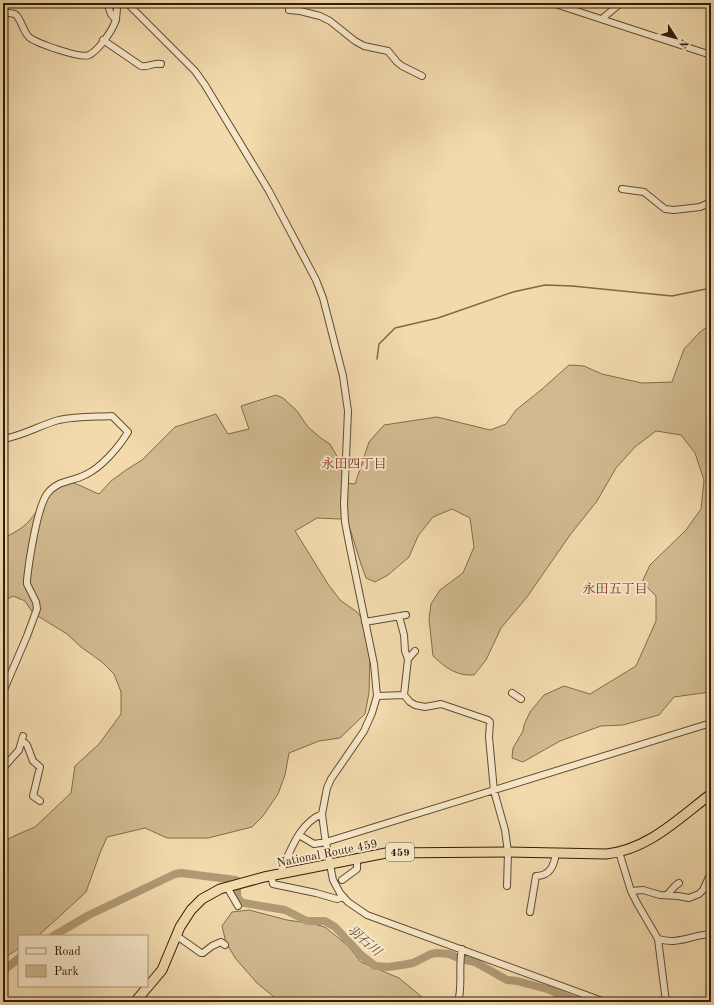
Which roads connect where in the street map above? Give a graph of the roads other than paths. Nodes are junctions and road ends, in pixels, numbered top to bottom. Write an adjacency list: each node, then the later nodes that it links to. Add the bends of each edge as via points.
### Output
1 (107, 3): 10 (street)
2 (117, 3): 10 (street)
3 (127, 3): 21 (street, via 195,71 205,85 269,191 323,298 343,376 348,411 344,504 348,543)
4 (552, 3): 11 (street)
5 (621, 3): 11 (street)
6 (683, 3): 7 (street)
7 (705, 3)
8 (289, 10): 15 (street, via 320,16 364,46 388,51 402,66)
9 (3, 12): 12 (street, via 15,14 27,35 33,40 68,52 89,55)
10 (116, 20): 12 (street)
11 (603, 20): 13 (street)
12 (103, 40): 14 (street, via 141,66)
13 (711, 55)
14 (161, 64)
15 (422, 76)
16 (622, 189): 17 (street, via 644,192 665,208 674,210 700,207)
17 (711, 202)
18 (3, 439): 24 (street, via 70,418 112,416 128,432 111,454 90,472 57,484 45,498 27,580 37,609)
19 (406, 615): 20 (street)
20 (399, 616): 21 (street); 23 (street)
21 (366, 622): 27 (street)
22 (415, 651): 23 (street)
23 (408, 659): 26 (street)
24 (3, 692)
25 (512, 693): 28 (street)
26 (404, 695): 27 (street); 31 (street, via 415,705 425,707 441,704 490,722)
27 (377, 696): 34 (street, via 364,731 331,779)
28 (521, 699)
29 (711, 723): 31 (street)
30 (3, 768): 33 (street, via 18,750 23,738 33,761 40,767 33,796)
31 (494, 789): 36 (street); 37 (street)
32 (711, 794): 38 (highway, National Route 459 / 459, via 645,843)
33 (40, 801)
34 (322, 814): 35 (street); 36 (street)
35 (299, 835): 36 (street, via 314,844); 42 (street)
36 (326, 842): 41 (street)
37 (508, 852): 39 (highway, National Route 459 / 459); 40 (highway, National Route 459 / 459, via 386,853); 47 (street)
38 (619, 852): 39 (highway, National Route 459 / 459); 49 (street)
39 (556, 853): 53 (street, via 548,873 536,876)
40 (357, 858): 41 (highway, National Route 459 / 459); 45 (street, via 357,869)
41 (329, 865): 42 (highway, National Route 459 / 459); 51 (street, via 333,880)
42 (282, 874): 43 (highway, National Route 459 / 459)
43 (271, 876): 48 (highway, National Route 459 / 459); 51 (street, via 274,884 337,899)
44 (709, 877): 50 (street, via 703,890 694,897)
45 (342, 880)
46 (680, 883): 50 (street)
47 (507, 886)
48 (227, 887): 52 (street); 55 (highway, National Route 459 / 459, via 202,899 191,910)
49 (631, 891): 50 (street, via 643,890); 56 (street)
50 (667, 895)
51 (344, 897): 58 (street, via 367,915)
52 (238, 906)
53 (530, 912)
54 (711, 934): 56 (street, via 668,942)
55 (177, 936): 57 (street, via 201,953 221,942); 60 (highway, National Route 459 / 459, via 162,970)
56 (658, 938): 64 (street)
57 (225, 945)
58 (461, 955): 59 (street); 61 (street)
59 (582, 994): 62 (street); 63 (street)
60 (137, 1001)
61 (458, 1002)
62 (582, 1002)
63 (606, 1002)
64 (666, 1002)

